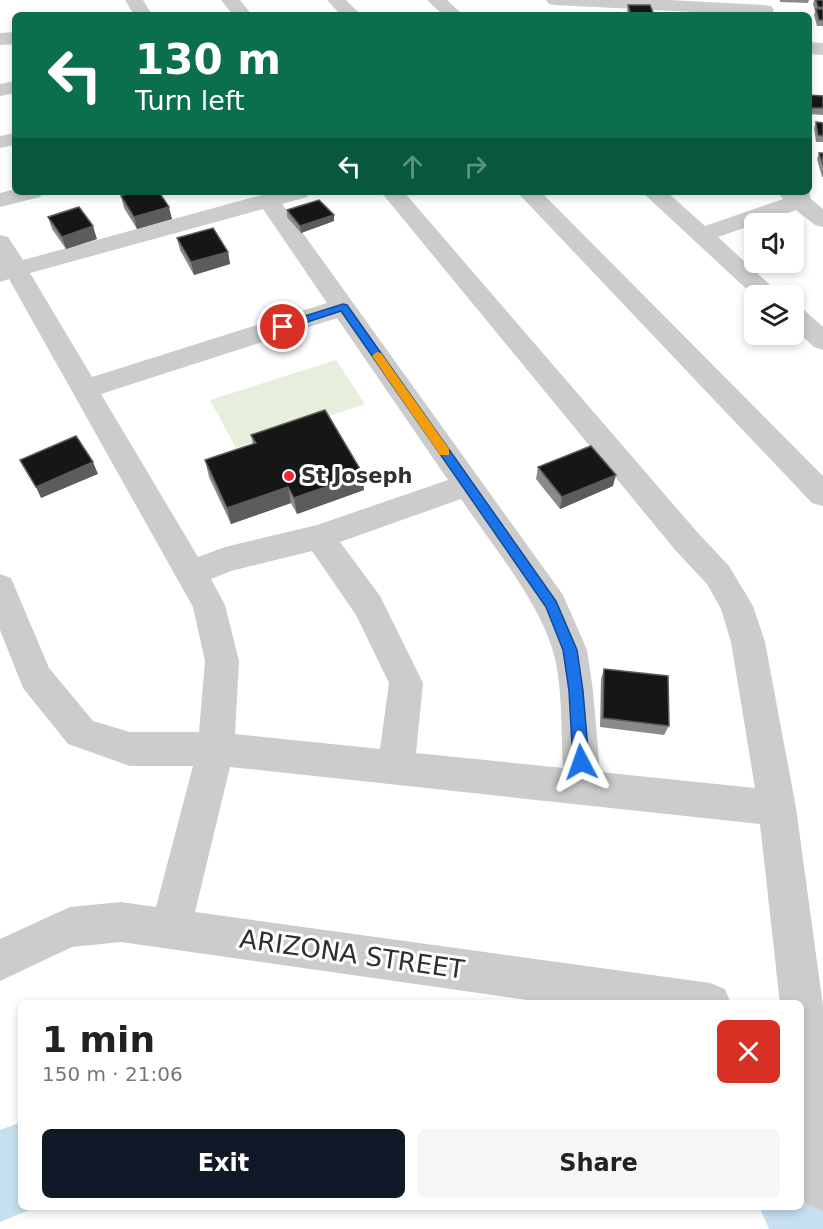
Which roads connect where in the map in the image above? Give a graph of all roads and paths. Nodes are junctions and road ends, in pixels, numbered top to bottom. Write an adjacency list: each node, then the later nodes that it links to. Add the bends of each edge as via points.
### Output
1 (230, 0): 8 (street)
2 (336, 0): 9 (street)
3 (436, 0): 10 (street)
4 (541, 0): 11 (street)
5 (555, 0): 6 (street)
6 (575, 1): 7 (street)
7 (764, 8)
8 (240, 12)
9 (348, 12)
10 (450, 12)
11 (554, 12)
12 (20, 195): 18 (street)
13 (287, 195): 19 (street)
14 (395, 195): 37 (street, via 737,606 748,642)
15 (531, 195): 30 (street)
16 (656, 195): 21 (street)
17 (796, 195): 20 (street); 21 (street)
18 (0, 200)
19 (268, 200): 23 (street); 25 (street)
20 (823, 220)
21 (700, 235): 24 (street)
22 (0, 242): 23 (street)
23 (8, 271): 28 (street)
24 (757, 285)
25 (343, 307): 28 (street); 29 (street)
26 (804, 324): 27 (street)
27 (823, 341)
28 (85, 389): 32 (street)
29 (468, 485): 31 (street); 36 (street, via 551,604 570,650)
30 (823, 495)
31 (319, 537): 32 (street, via 225,560); 35 (street, via 368,606 406,683)
32 (191, 574): 34 (street, via 208,605 222,661)
33 (0, 587): 34 (street, via 35,677 81,733 130,749)
34 (216, 749): 35 (street); 38 (street)
35 (396, 767): 36 (street)
36 (583, 786): 37 (street)
37 (777, 808): 41 (street)
38 (170, 929): 39 (street, ARIZONA STREET, via 121,922 70,927); 40 (street, ARIZONA STREET)
39 (0, 960)
40 (681, 1000)
41 (809, 1017): 42 (street, via 808,1123)
42 (823, 1187)

